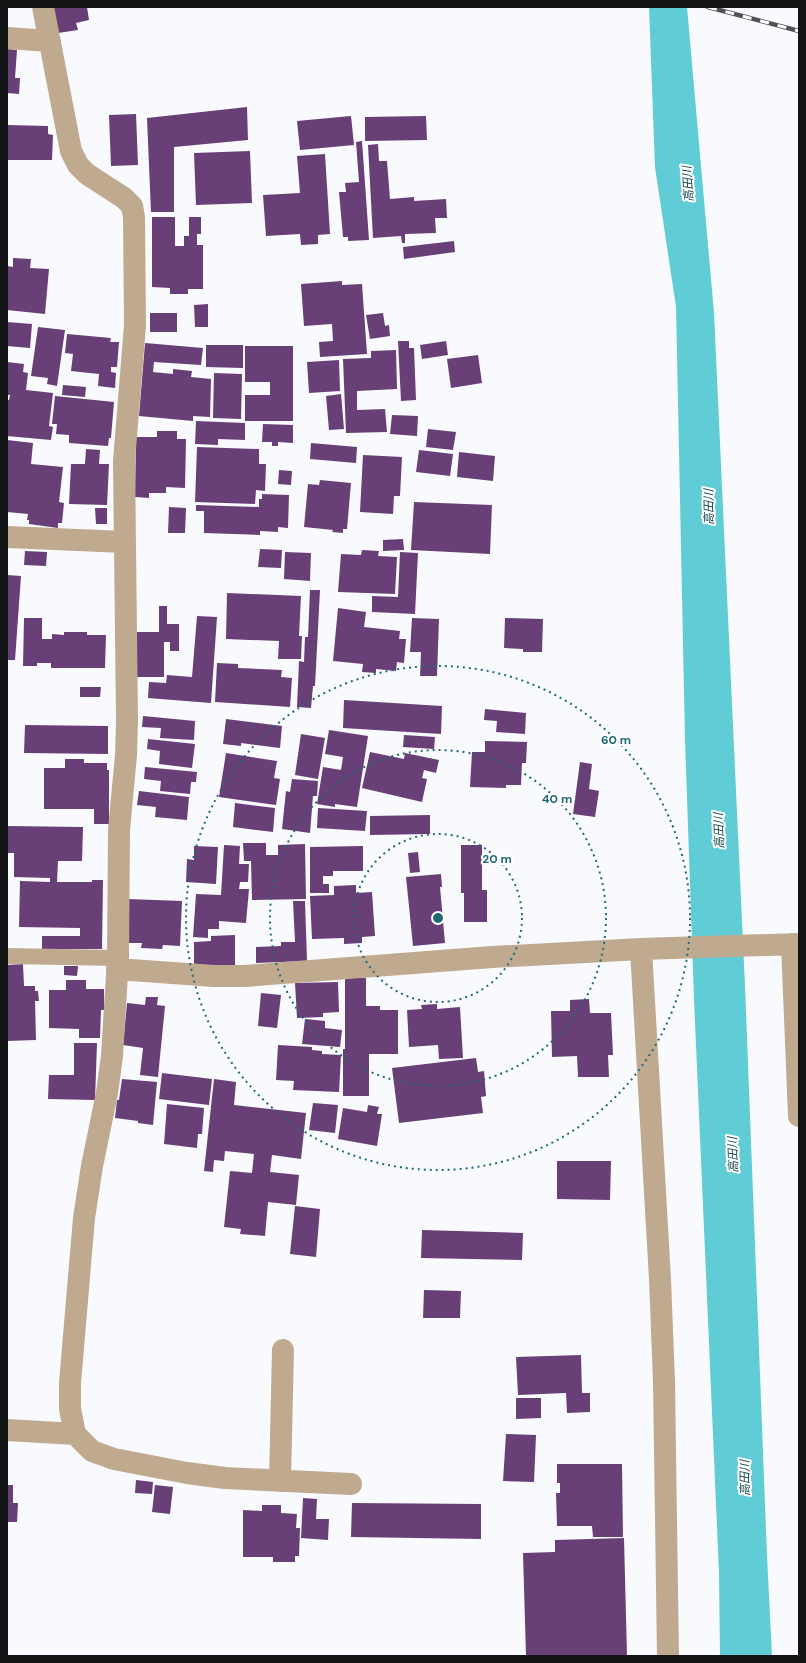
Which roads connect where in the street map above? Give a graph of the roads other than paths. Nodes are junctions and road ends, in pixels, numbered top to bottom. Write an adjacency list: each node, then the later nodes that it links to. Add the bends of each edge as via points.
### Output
1 (43, 7): 3 (street)
2 (7, 38): 3 (street)
3 (50, 41): 5 (street, via 71,151 78,165 87,174 132,206 134,217 135,325 124,461)
4 (7, 537): 5 (street)
5 (124, 542): 9 (street, via 127,720 119,830)
6 (795, 944): 7 (street); 10 (street)
7 (641, 950): 9 (street, via 492,957 245,976 214,976); 16 (street, via 664,1374)
8 (7, 956): 9 (lane)
9 (118, 963): 13 (street, via 112,1056 84,1218 70,1383 70,1409)
10 (799, 1116)
11 (283, 1350): 14 (street)
12 (7, 1430): 13 (street)
13 (75, 1434): 14 (street, via 92,1451 114,1459 225,1478)
14 (280, 1481): 15 (street)
15 (351, 1484)
16 (668, 1656)

